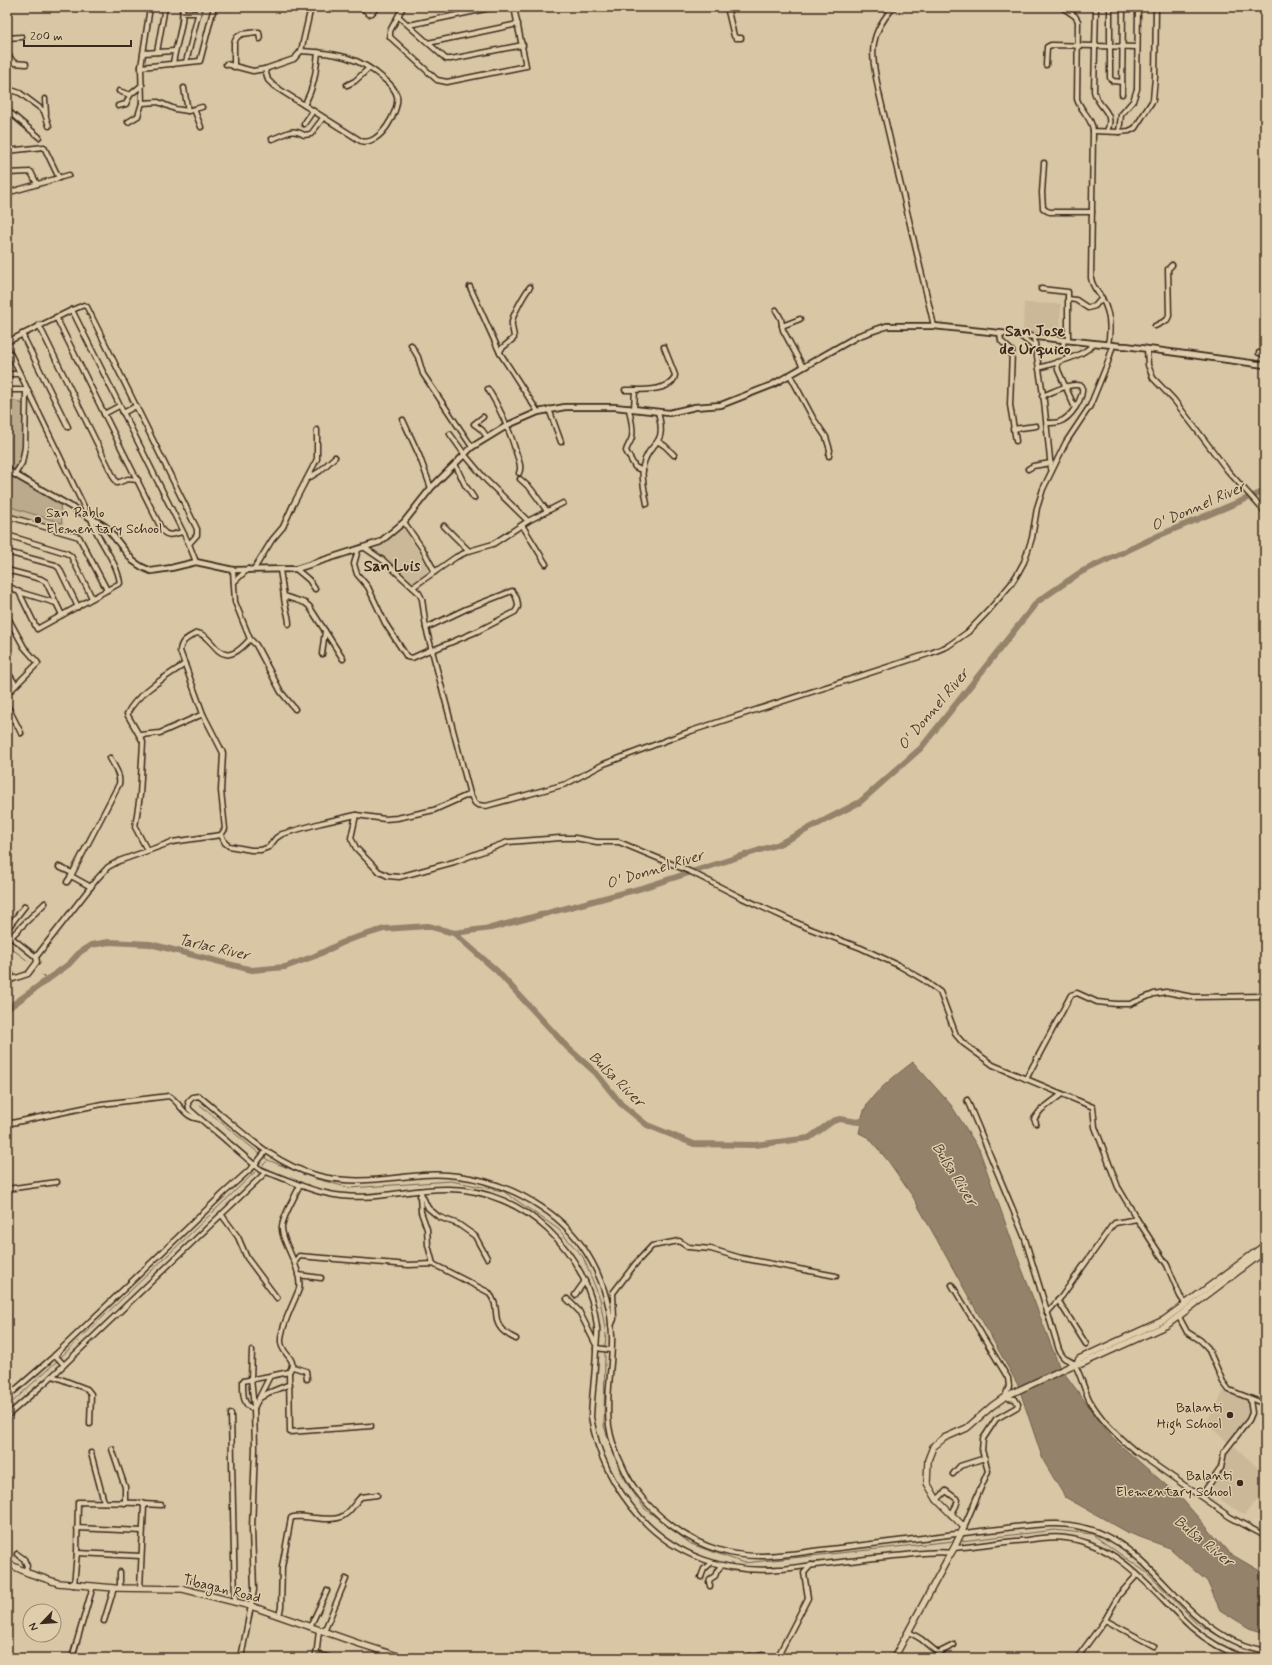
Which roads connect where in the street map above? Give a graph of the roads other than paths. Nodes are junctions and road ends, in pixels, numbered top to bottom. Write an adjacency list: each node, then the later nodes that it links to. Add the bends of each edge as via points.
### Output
1 (150, 7): 40 (street)
2 (165, 7): 37 (street)
3 (182, 7): 20 (street)
4 (200, 7): 21 (street)
5 (214, 7): 42 (street, via 200,61)
6 (311, 7): 36 (street)
7 (362, 7): 8 (street, via 369,14)
8 (377, 7)
9 (403, 7): 22 (street)
10 (495, 7): 24 (street)
11 (514, 7): 23 (street)
12 (727, 7): 27 (street, via 734,36)
13 (894, 7): 99 (street, via 878,28 872,56)
14 (1062, 7): 31 (street, via 1078,21)
15 (1096, 7): 32 (street)
16 (1110, 7): 33 (street)
17 (1122, 7): 35 (street)
18 (1138, 7): 34 (street)
19 (1156, 7): 76 (street, via 1153,100 1135,128)
20 (183, 12): 21 (street); 38 (street)
21 (198, 12): 42 (street)
22 (399, 16): 24 (street); 30 (street, via 390,31 390,37 420,66 442,82 524,68 527,64)
23 (518, 24): 29 (street); 30 (street)
24 (409, 25): 29 (street)
25 (22, 37): 26 (street)
26 (7, 38)
27 (740, 38)
28 (260, 39): 48 (street, via 259,32 237,37 234,43)
29 (428, 43): 30 (street, via 442,56 451,59)
30 (523, 45)
31 (1078, 45): 32 (street); 46 (street, via 1049,46); 74 (street, via 1077,99)
32 (1095, 46): 33 (street); 75 (street, via 1095,94 1108,114 1110,122)
33 (1110, 47): 35 (street); 51 (street, via 1110,78)
34 (1137, 47): 35 (street); 76 (street, via 1136,97 1121,115)
35 (1122, 48): 51 (street)
36 (301, 51): 39 (street); 50 (street, via 294,59)
37 (157, 52): 38 (street); 40 (street)
38 (174, 52): 44 (street)
39 (318, 52): 49 (street, via 351,58); 61 (street, via 313,87)
40 (144, 53): 47 (street)
41 (7, 54): 43 (street, via 14,63)
42 (186, 62): 44 (street)
43 (26, 64)
44 (173, 64): 47 (street)
45 (226, 64): 48 (street)
46 (1046, 65)
47 (141, 67): 53 (street)
48 (234, 67): 50 (street, via 253,71)
49 (368, 68): 54 (street); 69 (street, via 396,91 398,102 383,131 372,141 364,142)
50 (265, 69): 61 (street, via 268,80 274,86)
51 (1122, 82): 57 (street)
52 (7, 85): 68 (street, via 11,90 20,92)
53 (142, 85): 58 (street); 60 (street)
54 (347, 85)
55 (184, 88): 66 (street)
56 (119, 91): 58 (street)
57 (1122, 94)
58 (130, 95): 62 (street, via 126,104)
59 (45, 99): 68 (street)
60 (142, 103): 66 (street, via 158,102); 70 (street, via 138,116)
61 (304, 105): 67 (street)
62 (118, 106)
63 (202, 107): 64 (street)
64 (194, 109): 66 (street); 73 (street)
65 (7, 110): 77 (street)
66 (188, 111)
67 (313, 111): 69 (street); 71 (street)
68 (46, 115): 72 (street)
69 (323, 118): 78 (street, via 312,134 304,135 294,131)
70 (128, 122)
71 (304, 124)
72 (49, 126)
73 (201, 127)
74 (1094, 131): 75 (street); 86 (street)
75 (1107, 131): 76 (street)
76 (1119, 132)
77 (39, 137)
78 (272, 139)
79 (7, 151): 83 (street, via 44,147)
80 (1044, 163): 86 (street, via 1043,208 1050,212)
81 (7, 173): 84 (street, via 31,172)
82 (69, 175): 83 (street)
83 (59, 178): 84 (street)
84 (37, 184): 85 (street)
85 (7, 193)
86 (1092, 212): 91 (street, via 1091,278 1092,284)
87 (1172, 266): 100 (street, via 1168,269 1169,316 1167,320)
88 (470, 287): 115 (street)
89 (530, 288): 115 (street, via 522,297 512,320 514,338)
90 (1041, 289): 92 (street, via 1066,291)
91 (1102, 298): 92 (street, via 1095,306 1088,308 1076,300); 109 (street, via 1109,319)
92 (1068, 299): 105 (street)
93 (72, 310): 95 (street); 133 (street); 134 (street, via 84,305 88,307)
94 (776, 310): 98 (street)
95 (56, 317): 97 (street); 141 (street)
96 (800, 319): 98 (street)
97 (39, 326): 101 (street); 170 (street, via 116,482)
98 (782, 326): 121 (street)
99 (934, 326): 102 (street); 121 (street, via 879,328 858,336)
100 (1155, 326)
101 (22, 334): 106 (street); 147 (street)
102 (1000, 334): 103 (street); 148 (street, via 1001,341 1012,351 1010,405)
103 (1020, 336): 104 (street); 113 (street)
104 (1034, 337): 105 (street); 113 (street)
105 (1066, 340): 107 (street); 118 (street, via 1063,346)
106 (7, 342)
107 (1094, 342): 109 (street); 118 (street, via 1087,350)
108 (411, 345): 155 (street, via 423,374)
109 (1110, 345): 112 (street); 164 (street, via 1108,362 1090,406)
110 (7, 346): 114 (street)
111 (664, 346): 131 (street, via 676,375 673,381 663,388)
112 (1147, 349): 120 (street); 176 (street, via 1148,365 1153,378 1174,400 1228,471)
113 (1036, 351): 122 (street)
114 (8, 352): 124 (street)
115 (500, 353): 138 (street)
116 (1259, 353): 117 (street)
117 (1265, 354)
118 (1068, 358): 119 (street)
119 (1057, 362): 122 (street); 126 (street)
120 (1265, 365)
121 (803, 367): 125 (street)
122 (1039, 368): 132 (street)
123 (7, 374): 124 (street)
124 (20, 374): 129 (street)
125 (790, 375): 139 (street, via 759,391 721,405 695,407 669,414); 158 (street, via 826,437 830,450)
126 (1065, 387): 132 (street); 136 (street); 136 (street, via 1082,386 1081,397)
127 (488, 389): 145 (street)
128 (7, 390): 129 (street)
129 (27, 390): 167 (street, via 22,463); 178 (street)
130 (625, 390): 131 (street)
131 (635, 390): 135 (street)
132 (1042, 396): 144 (street)
133 (119, 406): 140 (street); 141 (street)
134 (136, 406): 140 (street); 185 (street, via 197,528 198,535)
135 (632, 408): 137 (street); 139 (street); 165 (street, via 630,416 633,434 626,453 635,467)
136 (1074, 408): 144 (street, via 1063,420)
137 (548, 409): 138 (street); 153 (street)
138 (538, 412): 145 (street)
139 (658, 412): 154 (street, via 662,432)
140 (123, 413): 183 (street)
141 (104, 414): 170 (street)
142 (483, 417): 151 (street, via 474,424)
143 (403, 420): 171 (street)
144 (1047, 423): 160 (street)
145 (508, 425): 151 (street); 166 (street, via 520,462)
146 (1036, 426): 148 (street)
147 (68, 427)
148 (1014, 429): 152 (street)
149 (317, 430): 168 (street, via 317,459)
150 (450, 434): 156 (street)
151 (487, 437): 155 (street)
152 (1016, 441)
153 (560, 442)
154 (659, 442): 157 (street); 165 (street, via 649,453)
155 (472, 447): 156 (street)
156 (465, 455): 161 (street); 179 (street, via 486,480)
157 (674, 455)
158 (828, 456)
159 (335, 457): 168 (street)
160 (1051, 463): 162 (street); 164 (street)
161 (455, 464): 171 (street); 172 (street)
162 (1028, 469)
163 (7, 470): 167 (street)
164 (1051, 470): 228 (street, via 1040,498 1032,538 1018,573 968,632 948,646 691,731 604,764 566,784 486,806 475,803)
165 (642, 471): 174 (street)
166 (519, 473)
167 (15, 474): 178 (street)
168 (307, 479): 192 (street, via 284,527 272,540)
169 (520, 479): 175 (street)
170 (138, 480): 183 (street, via 165,533 170,535)
171 (431, 488): 180 (street)
172 (474, 498)
173 (563, 503): 175 (street)
174 (647, 504)
175 (547, 511): 179 (street)
176 (1265, 512)
177 (7, 516): 203 (street, via 79,537)
178 (90, 518): 190 (street, via 107,528 133,561 151,571); 203 (street, via 120,581)
179 (528, 521): 181 (street)
180 (404, 522): 186 (street, via 380,542); 198 (street)
181 (522, 525): 188 (street, via 493,544); 191 (street)
182 (444, 526): 188 (street)
183 (182, 532): 185 (street)
184 (7, 535): 206 (street, via 71,556)
185 (189, 544): 190 (street)
186 (365, 548): 187 (street); 200 (street)
187 (358, 550): 194 (street); 215 (street, via 354,564 357,574 368,587 385,624 407,657 412,658)
188 (469, 551): 198 (street)
189 (7, 552): 208 (street, via 59,568)
190 (196, 562): 196 (street)
191 (546, 564)
192 (254, 568): 193 (street); 197 (street)
193 (248, 569): 196 (street); 199 (street)
194 (296, 569): 197 (street); 202 (street)
195 (7, 570): 207 (street, via 46,582)
196 (233, 570): 199 (street)
197 (280, 570): 205 (street)
198 (435, 572): 200 (street)
199 (234, 582): 214 (street, via 235,602)
200 (413, 587): 212 (street, via 422,599)
201 (7, 588): 204 (street)
202 (315, 589)
203 (107, 590): 206 (street)
204 (19, 592): 207 (street); 210 (street, via 37,629)
205 (284, 596): 211 (street); 213 (street, via 305,603)
206 (92, 598): 208 (street)
207 (56, 603): 210 (street)
208 (78, 607): 210 (street)
209 (7, 616): 220 (street, via 24,647 38,663)
210 (62, 616)
211 (289, 624)
212 (426, 628): 215 (street); 215 (street, via 466,609 512,592 518,601 515,612 478,631)
213 (325, 631): 216 (street); 217 (street)
214 (250, 639): 218 (street, via 242,648 224,654 216,650 204,635 197,633 185,639 181,646 180,652); 223 (street, via 256,645 281,692)
215 (432, 649): 228 (street)
216 (322, 654)
217 (343, 659)
218 (185, 664): 224 (street); 226 (street, via 139,698 130,709 128,717)
219 (7, 671): 220 (street)
220 (16, 685): 221 (street)
221 (7, 694)
222 (7, 705): 225 (street)
223 (295, 709)
224 (203, 714): 226 (street, via 160,733); 230 (street, via 223,753 221,802 226,824)
225 (21, 733)
226 (140, 735): 231 (street, via 143,742 135,827)
227 (110, 758): 233 (street, via 119,774 120,784)
228 (470, 794): 229 (street, via 434,810 397,818)
229 (356, 815): 230 (street, via 282,834 269,847 261,850 229,846); 246 (street, via 352,842 378,872 388,876 414,874 508,842 560,838 619,842 691,872 808,928 898,965 938,990 959,1039 993,1064)
230 (221, 835): 231 (street, via 172,842)
231 (147, 850): 235 (street, via 108,867)
232 (59, 867): 233 (street)
233 (72, 875): 234 (street); 235 (street)
234 (68, 882)
235 (91, 887): 241 (street)
236 (45, 903): 240 (street)
237 (25, 906): 238 (street)
238 (7, 929)
239 (7, 934): 240 (street)
240 (11, 937): 241 (street)
241 (36, 957): 243 (street, via 38,962 28,974)
242 (7, 966): 243 (street)
243 (13, 979): 244 (street)
244 (7, 981)
245 (1265, 996): 246 (street, via 1193,997 1166,992 1130,1004 1116,1004 1097,1002 1073,993)
246 (1026, 1079): 247 (street)
247 (1062, 1094): 250 (street, via 1041,1110 1034,1119); 260 (street, via 1093,1106 1095,1127 1115,1180)
248 (967, 1100): 276 (street, via 1022,1230)
249 (199, 1119): 251 (street, via 188,1116 169,1096 102,1104); 252 (street, via 187,1105 193,1096 197,1096); 253 (street)
250 (1036, 1123)
251 (7, 1124)
252 (265, 1152): 253 (street); 278 (street, via 297,1169 341,1180 363,1182 427,1174 450,1175 484,1181 520,1194 553,1215 584,1247 605,1294)
253 (256, 1164): 254 (street); 284 (street)
254 (266, 1172): 256 (street); 259 (street)
255 (57, 1182): 257 (street)
256 (300, 1185): 258 (street, via 326,1194 355,1197 380,1197); 264 (street, via 282,1225)
257 (7, 1189)
258 (420, 1191): 263 (street, via 428,1208 439,1217 458,1224 475,1236); 265 (street, via 421,1212 427,1229); 269 (street, via 468,1191 515,1206 532,1216 554,1235)
259 (221, 1214): 272 (street, via 238,1238 247,1258); 285 (street)
260 (1137, 1219): 274 (street, via 1115,1223 1110,1227); 275 (street, via 1168,1265 1180,1296)
261 (1265, 1245): 275 (main road)
262 (1265, 1251): 275 (main road)
263 (487, 1258)
264 (294, 1262): 265 (street, via 299,1256 409,1265); 266 (street)
265 (433, 1264): 279 (street, via 488,1292 494,1300 500,1327)
266 (298, 1276): 268 (street); 287 (street, via 299,1289 281,1336 281,1345 292,1360)
267 (836, 1276): 278 (street, via 741,1258 711,1249 688,1247 679,1241 654,1245 613,1293 614,1319)
268 (321, 1278)
269 (585, 1280): 271 (street); 281 (street, via 592,1301)
270 (952, 1285): 294 (street, via 1008,1378 1009,1386 1006,1393)
271 (575, 1295)
272 (277, 1298)
273 (567, 1299): 281 (street, via 579,1311)
274 (1058, 1300): 276 (street); 280 (street)
275 (1188, 1307): 277 (main road)
276 (1047, 1313): 286 (street, via 1061,1354 1065,1360)
277 (1177, 1315): 286 (main road, via 1079,1359); 297 (street, via 1187,1332 1208,1348 1226,1386)
278 (611, 1326): 282 (street)
279 (516, 1339)
280 (1086, 1344)
281 (598, 1348): 282 (street); 325 (street, via 592,1423 603,1457 619,1491 661,1537 688,1554)
282 (610, 1349): 320 (street, via 609,1425 619,1458 637,1492 670,1525 698,1543 722,1551 773,1556)
283 (252, 1351): 291 (street)
284 (56, 1356): 285 (street); 295 (street)
285 (63, 1364): 289 (street)
286 (1074, 1364): 294 (main road); 309 (street, via 1090,1400 1121,1439)
287 (292, 1367): 288 (street); 292 (street, via 306,1371)
288 (290, 1372): 290 (street); 293 (street)
289 (53, 1376): 301 (street); 302 (street, via 90,1392)
290 (270, 1376): 291 (street); 296 (street)
291 (251, 1379): 299 (street); 299 (street, via 243,1381 246,1404 248,1408)
292 (307, 1379)
293 (290, 1384): 296 (street); 303 (street, via 291,1433)
294 (1009, 1395): 306 (street, via 1008,1398 1015,1399 1018,1406 996,1419 983,1439 982,1450); 310 (main road, via 967,1428 944,1438 933,1447 928,1460 926,1479)
295 (7, 1398)
296 (258, 1399): 299 (street)
297 (1250, 1399): 298 (street); 309 (street, via 1252,1413 1249,1420 1224,1452 1221,1468)
298 (1265, 1404)
299 (254, 1408): 341 (street, via 252,1529 255,1584)
300 (232, 1414): 340 (street)
301 (7, 1416)
302 (90, 1424)
303 (371, 1426)
304 (112, 1449): 312 (street, via 125,1486)
305 (92, 1453): 311 (street)
306 (985, 1458): 307 (street, via 960,1466); 316 (street, via 988,1471)
307 (953, 1474)
308 (377, 1495): 342 (street, via 362,1496 351,1510 338,1518 291,1518 282,1567)
309 (1201, 1496): 319 (street, via 1230,1517)
310 (937, 1500): 315 (main road); 315 (street, via 946,1491 958,1500)
311 (104, 1502): 312 (street); 317 (street, via 78,1502)
312 (125, 1503): 313 (street)
313 (143, 1504): 314 (street); 318 (street)
314 (161, 1505)
315 (951, 1515): 316 (main road)
316 (964, 1526): 320 (main road)
317 (77, 1528): 318 (street); 321 (street)
318 (142, 1531): 323 (street)
319 (1265, 1536)
320 (956, 1543): 326 (street, via 929,1553); 331 (street, via 1065,1537 1089,1543 1111,1553); 347 (main road); 350 (street, via 1057,1524 1083,1528 1108,1537 1137,1556 1215,1630 1243,1645)
321 (77, 1553): 323 (street); 334 (street)
322 (16, 1554): 328 (street, via 24,1559 27,1566)
323 (141, 1556): 338 (street)
324 (8, 1563): 328 (main road, Tibagan Road); 330 (street)
325 (711, 1563): 327 (street); 332 (street)
326 (812, 1565): 327 (street, via 759,1570); 359 (street, via 804,1573 808,1598)
327 (722, 1566): 336 (street, via 715,1576 710,1578)
328 (25, 1572): 334 (main road, Tibagan Road, via 58,1583)
329 (120, 1572): 337 (street)
330 (7, 1575)
331 (1138, 1575): 343 (street, via 1119,1595); 363 (street, via 1197,1632 1225,1650)
332 (701, 1577)
333 (346, 1579): 346 (street)
334 (74, 1585): 335 (main road, Tibagan Road)
335 (93, 1586): 337 (main road, Tibagan Road); 354 (street)
336 (710, 1586)
337 (117, 1588): 338 (main road, Tibagan Road); 344 (street)
338 (140, 1588): 340 (main road, Tibagan Road, via 182,1589)
339 (327, 1592): 345 (street)
340 (235, 1602): 341 (main road, Tibagan Road)
341 (252, 1606): 342 (main road, Tibagan Road); 355 (street)
342 (279, 1616): 345 (main road, Tibagan Road)
343 (1105, 1620): 349 (street); 362 (street)
344 (104, 1621)
345 (310, 1627): 346 (main road, Tibagan Road)
346 (321, 1631): 352 (street); 357 (main road, Tibagan Road)
347 (909, 1632): 351 (street); 360 (main road)
348 (954, 1645): 351 (street)
349 (1154, 1646)
350 (1265, 1651)
351 (938, 1653): 361 (street)
352 (316, 1656): 356 (street)
353 (749, 1656): 358 (street, via 763,1655)
354 (72, 1658)
355 (241, 1658)
356 (331, 1658)
357 (404, 1658)
358 (770, 1658)
359 (777, 1658)
360 (894, 1658)
361 (944, 1658)
362 (1078, 1658)
363 (1246, 1658)

